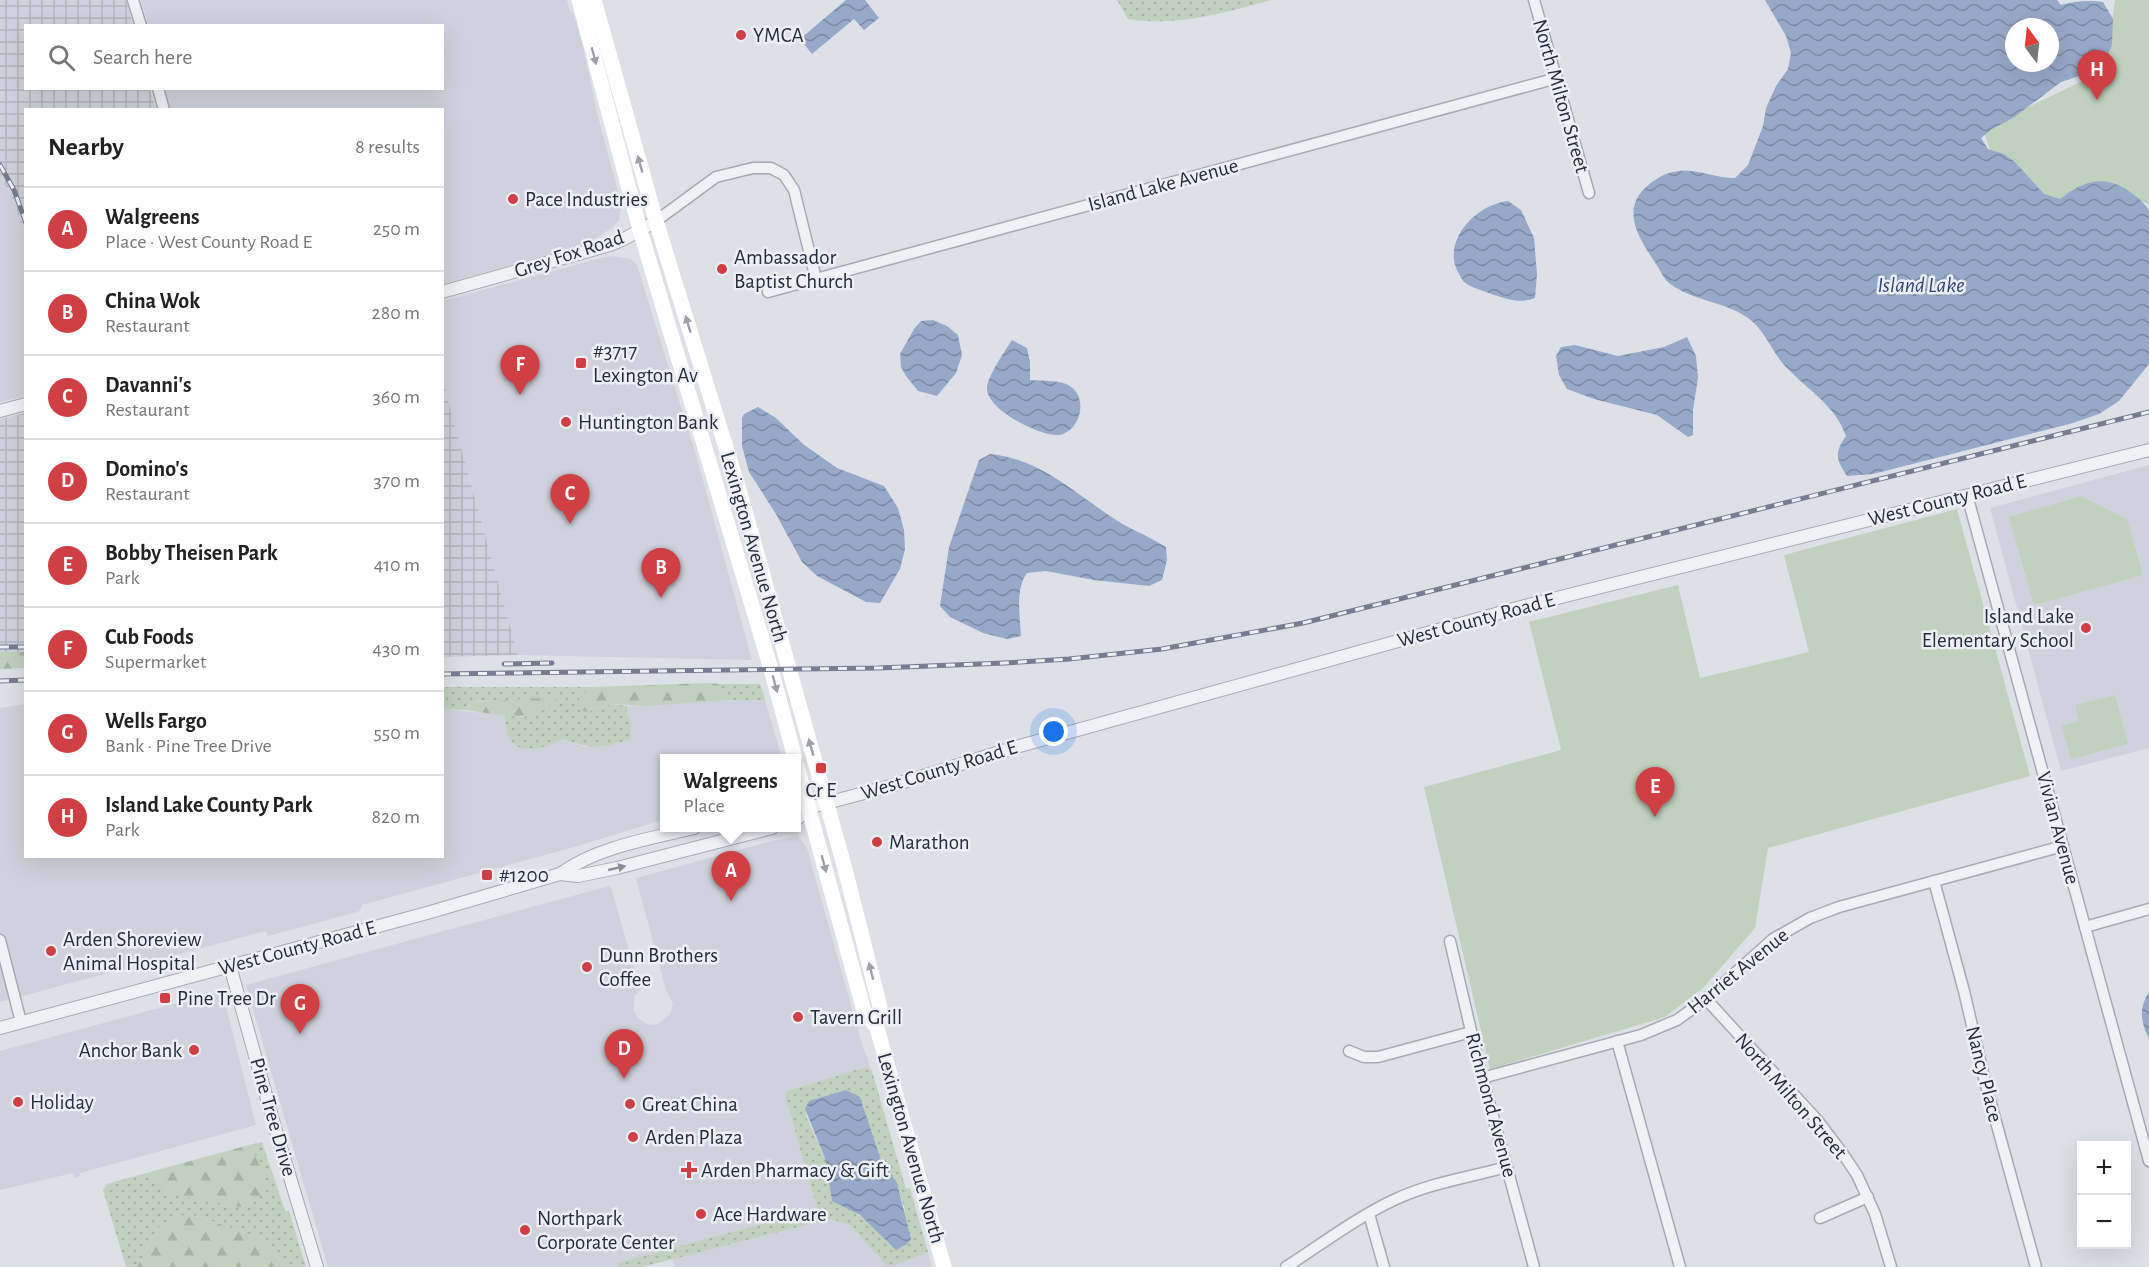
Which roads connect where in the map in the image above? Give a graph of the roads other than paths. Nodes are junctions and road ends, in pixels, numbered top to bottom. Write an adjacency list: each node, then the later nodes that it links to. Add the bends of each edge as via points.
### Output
1 (134, 0): 5 (street)
2 (579, 0): 11 (main road, Lexington Avenue North, one-way to 11)
3 (594, 0): 10 (main road, Lexington Avenue North, one-way to 3)
4 (1534, 0): 6 (street, North Milton Street)
5 (140, 24)
6 (1557, 78): 9 (street, North Milton Street); 12 (street, Island Lake Avenue)
7 (159, 90): 8 (street)
8 (163, 108)
9 (1588, 193)
10 (656, 220): 11 (street, Grey Fox Road); 12 (street, Grey Fox Road, via 716,177 771,168 784,175 794,190); 20 (main road, Lexington Avenue North, one-way to 10, via 738,486)
11 (640, 230): 13 (street, Grey Fox Road, via 609,245); 19 (main road, Lexington Avenue North, one-way to 19)
12 (816, 279): 14 (street, Island Lake Avenue)
13 (444, 291)
14 (768, 292)
15 (24, 405): 16 (street)
16 (0, 411)
17 (2149, 450): 18 (street, West County Road E)
18 (1967, 495): 20 (street, West County Road E, via 1499,613); 24 (street, Vivian Avenue)
19 (794, 754)
20 (827, 803): 21 (street, West County Road E); 35 (main road, Lexington Avenue North, one-way to 20, via 880,1007)
21 (803, 806): 35 (main road, Lexington Avenue North, one-way to 35, via 864,1011)
22 (679, 832): 25 (street, West County Road E, via 598,854 576,862)
23 (756, 832): 25 (street, West County Road E, one-way to 23, via 578,876 617,868)
24 (2063, 846): 26 (street, Harriet Avenue); 28 (street, Vivian Avenue)
25 (560, 874): 31 (street, West County Road E)
26 (1934, 881): 32 (street, Harriet Avenue, via 1830,910 1791,928 1757,952); 52 (street, Nancy Place)
27 (2149, 909): 28 (street)
28 (2085, 927): 40 (street, Vivian Avenue)
29 (0, 940): 33 (street)
30 (1450, 941): 36 (street, Richmond Avenue)
31 (230, 966): 33 (street, West County Road E); 45 (street, Pine Tree Drive)
32 (1706, 999): 37 (street, Harriet Avenue, via 1658,1029); 42 (street, North Milton Street, via 1829,1134)
33 (21, 1022): 34 (street, West County Road E)
34 (0, 1028)
35 (877, 1028): 46 (main road, Lexington Avenue North)
36 (1471, 1032): 38 (street, via 1378,1057); 39 (street, Richmond Avenue)
37 (1617, 1041): 39 (street, Harriet Avenue); 50 (street)
38 (1349, 1051)
39 (1482, 1078): 41 (street, Richmond Avenue)
40 (2149, 1161)
41 (1507, 1167): 43 (street, via 1414,1192); 49 (street, Richmond Avenue)
42 (1868, 1197): 44 (street); 51 (street, North Milton Street)
43 (1369, 1214): 47 (street); 48 (street)
44 (1820, 1218)
45 (317, 1267)
46 (944, 1267)
47 (1286, 1267)
48 (1384, 1267)
49 (1534, 1267)
50 (1680, 1267)
51 (1891, 1267)
52 (2036, 1267)

